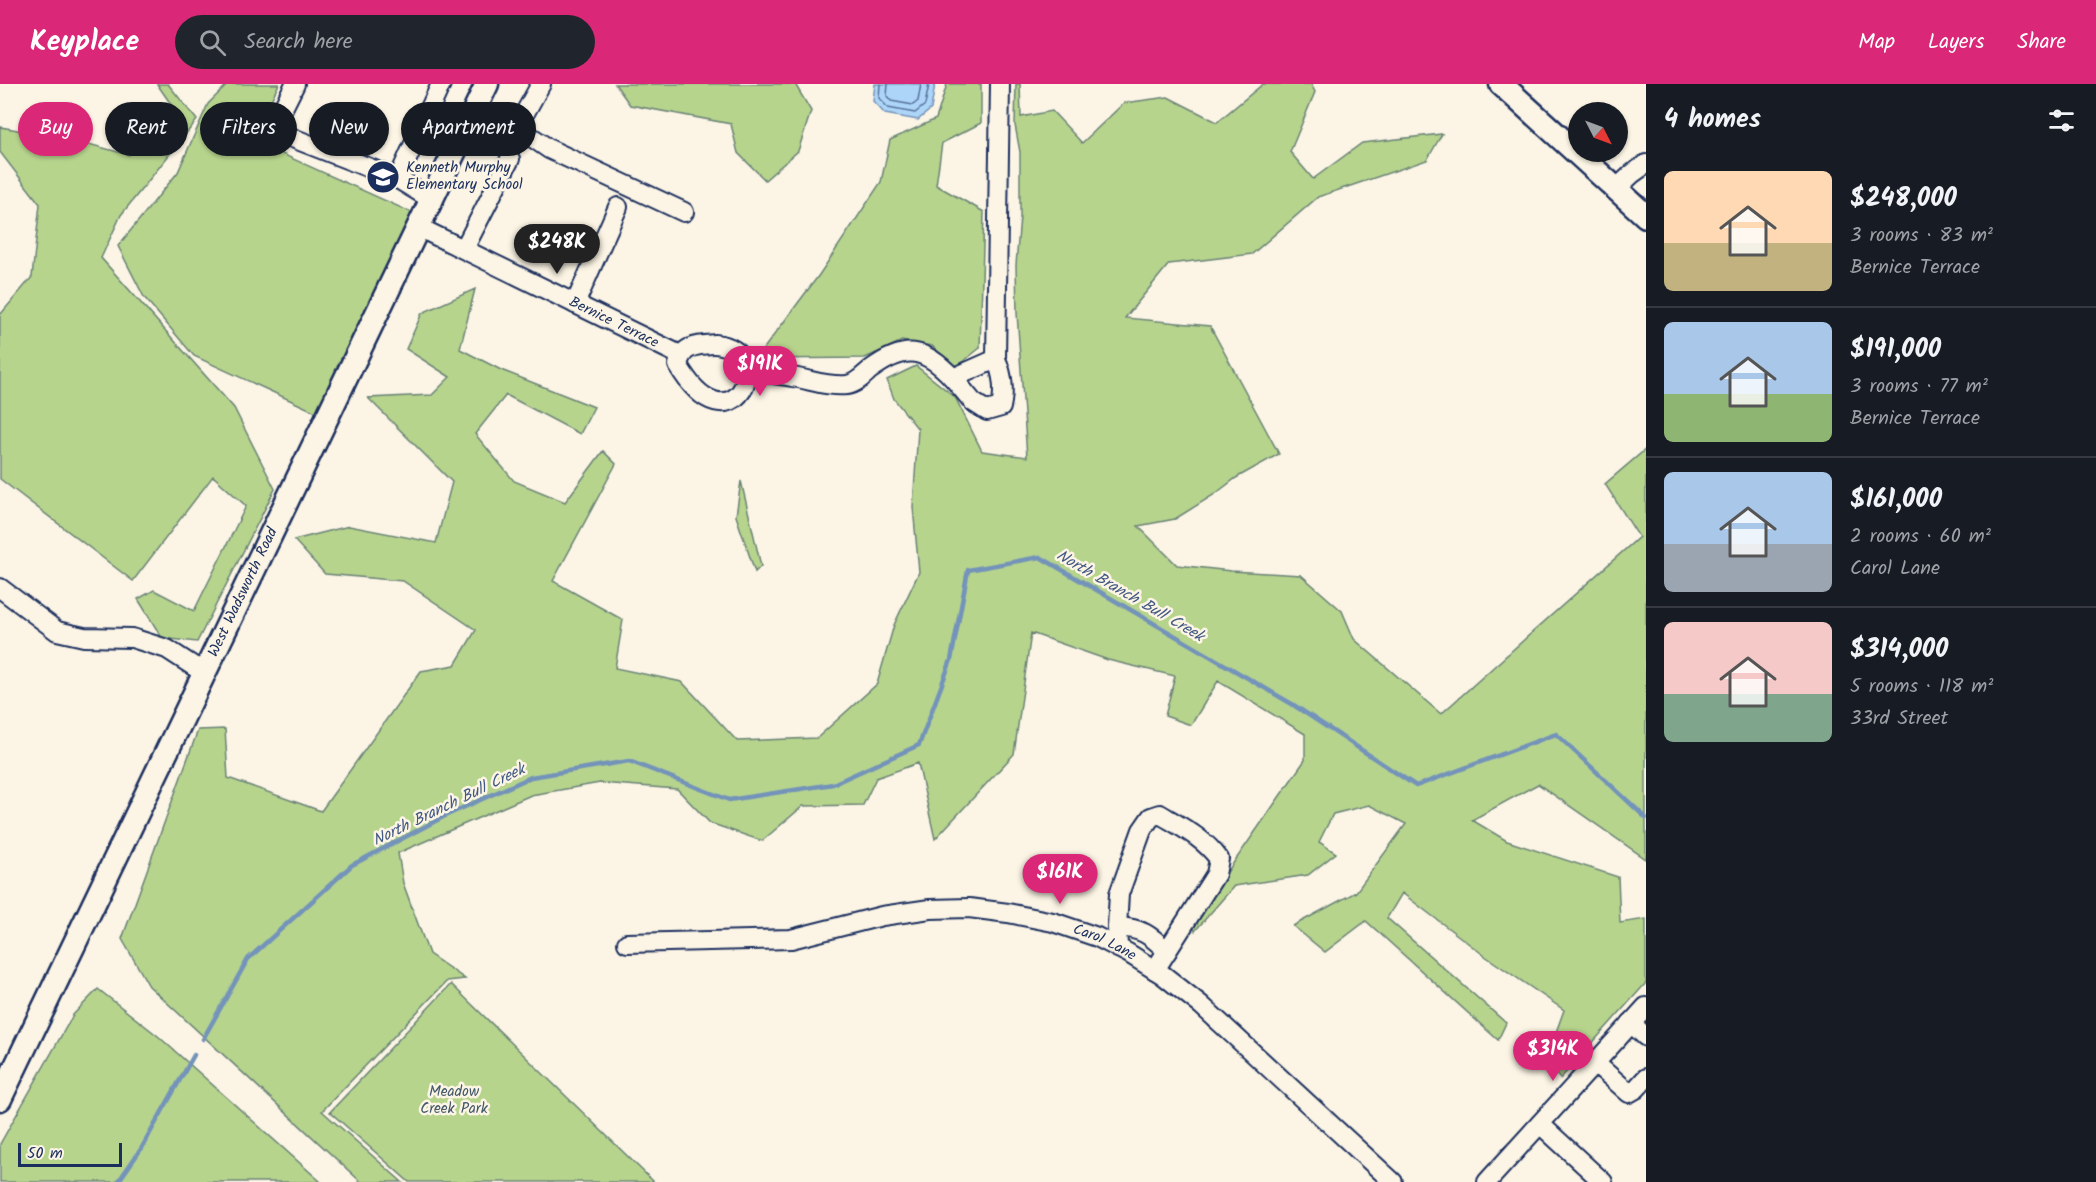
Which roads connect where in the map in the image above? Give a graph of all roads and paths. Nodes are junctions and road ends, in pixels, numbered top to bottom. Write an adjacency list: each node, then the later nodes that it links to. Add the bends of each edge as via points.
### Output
1 (295, 84): 13 (street, via 272,130)
2 (441, 84): 13 (street)
3 (487, 84): 7 (main road, West Wadsworth Road)
4 (541, 84): 8 (street)
5 (1000, 84): 23 (street)
6 (1502, 84): 14 (main road)
7 (479, 102)
8 (531, 102)
9 (536, 140): 17 (street)
10 (452, 156): 15 (main road, West Wadsworth Road)
11 (510, 159): 20 (street)
12 (1646, 164): 14 (street)
13 (398, 179): 15 (street)
14 (1616, 189): 18 (main road)
15 (431, 199): 19 (main road, West Wadsworth Road)
16 (618, 207): 21 (street)
17 (684, 212)
18 (1646, 216)
19 (418, 227): 20 (street, Bernice Terrace); 27 (main road, West Wadsworth Road)
20 (464, 249): 21 (street, Bernice Terrace)
21 (574, 304): 22 (street, Bernice Terrace)
22 (680, 355): 24 (street, via 703,345 726,345 744,361); 24 (street, via 678,365 686,379 713,402 722,404 742,393)
23 (996, 359): 25 (street); 25 (street, via 1002,373 1001,407 987,411 973,402)
24 (746, 371): 25 (street, via 834,386 851,384 899,353 919,352 938,362)
25 (953, 378)
26 (0, 588): 27 (street, via 57,631 84,637 132,638 167,650)
27 (204, 673): 38 (main road, West Wadsworth Road)
28 (1117, 927): 30 (street); 31 (street, via 1149,934); 31 (street, via 1119,894 1142,830 1151,817 1160,814 1198,837 1219,859 1216,874)
29 (627, 943): 30 (street, Carol Lane, via 791,939 882,916 969,908 1053,922)
30 (1118, 948): 32 (street, Carol Lane)
31 (1167, 951): 32 (street)
32 (1155, 970): 40 (street, Carol Lane, via 1201,1005)
33 (1646, 1007): 34 (street)
34 (1631, 1023): 35 (street); 36 (street)
35 (1646, 1037)
36 (1595, 1063): 37 (street, via 1629,1093); 39 (street)
37 (1646, 1078)
38 (0, 1098)
39 (1540, 1124): 41 (street); 42 (street)
40 (1393, 1182)
41 (1487, 1182)
42 (1603, 1182)

